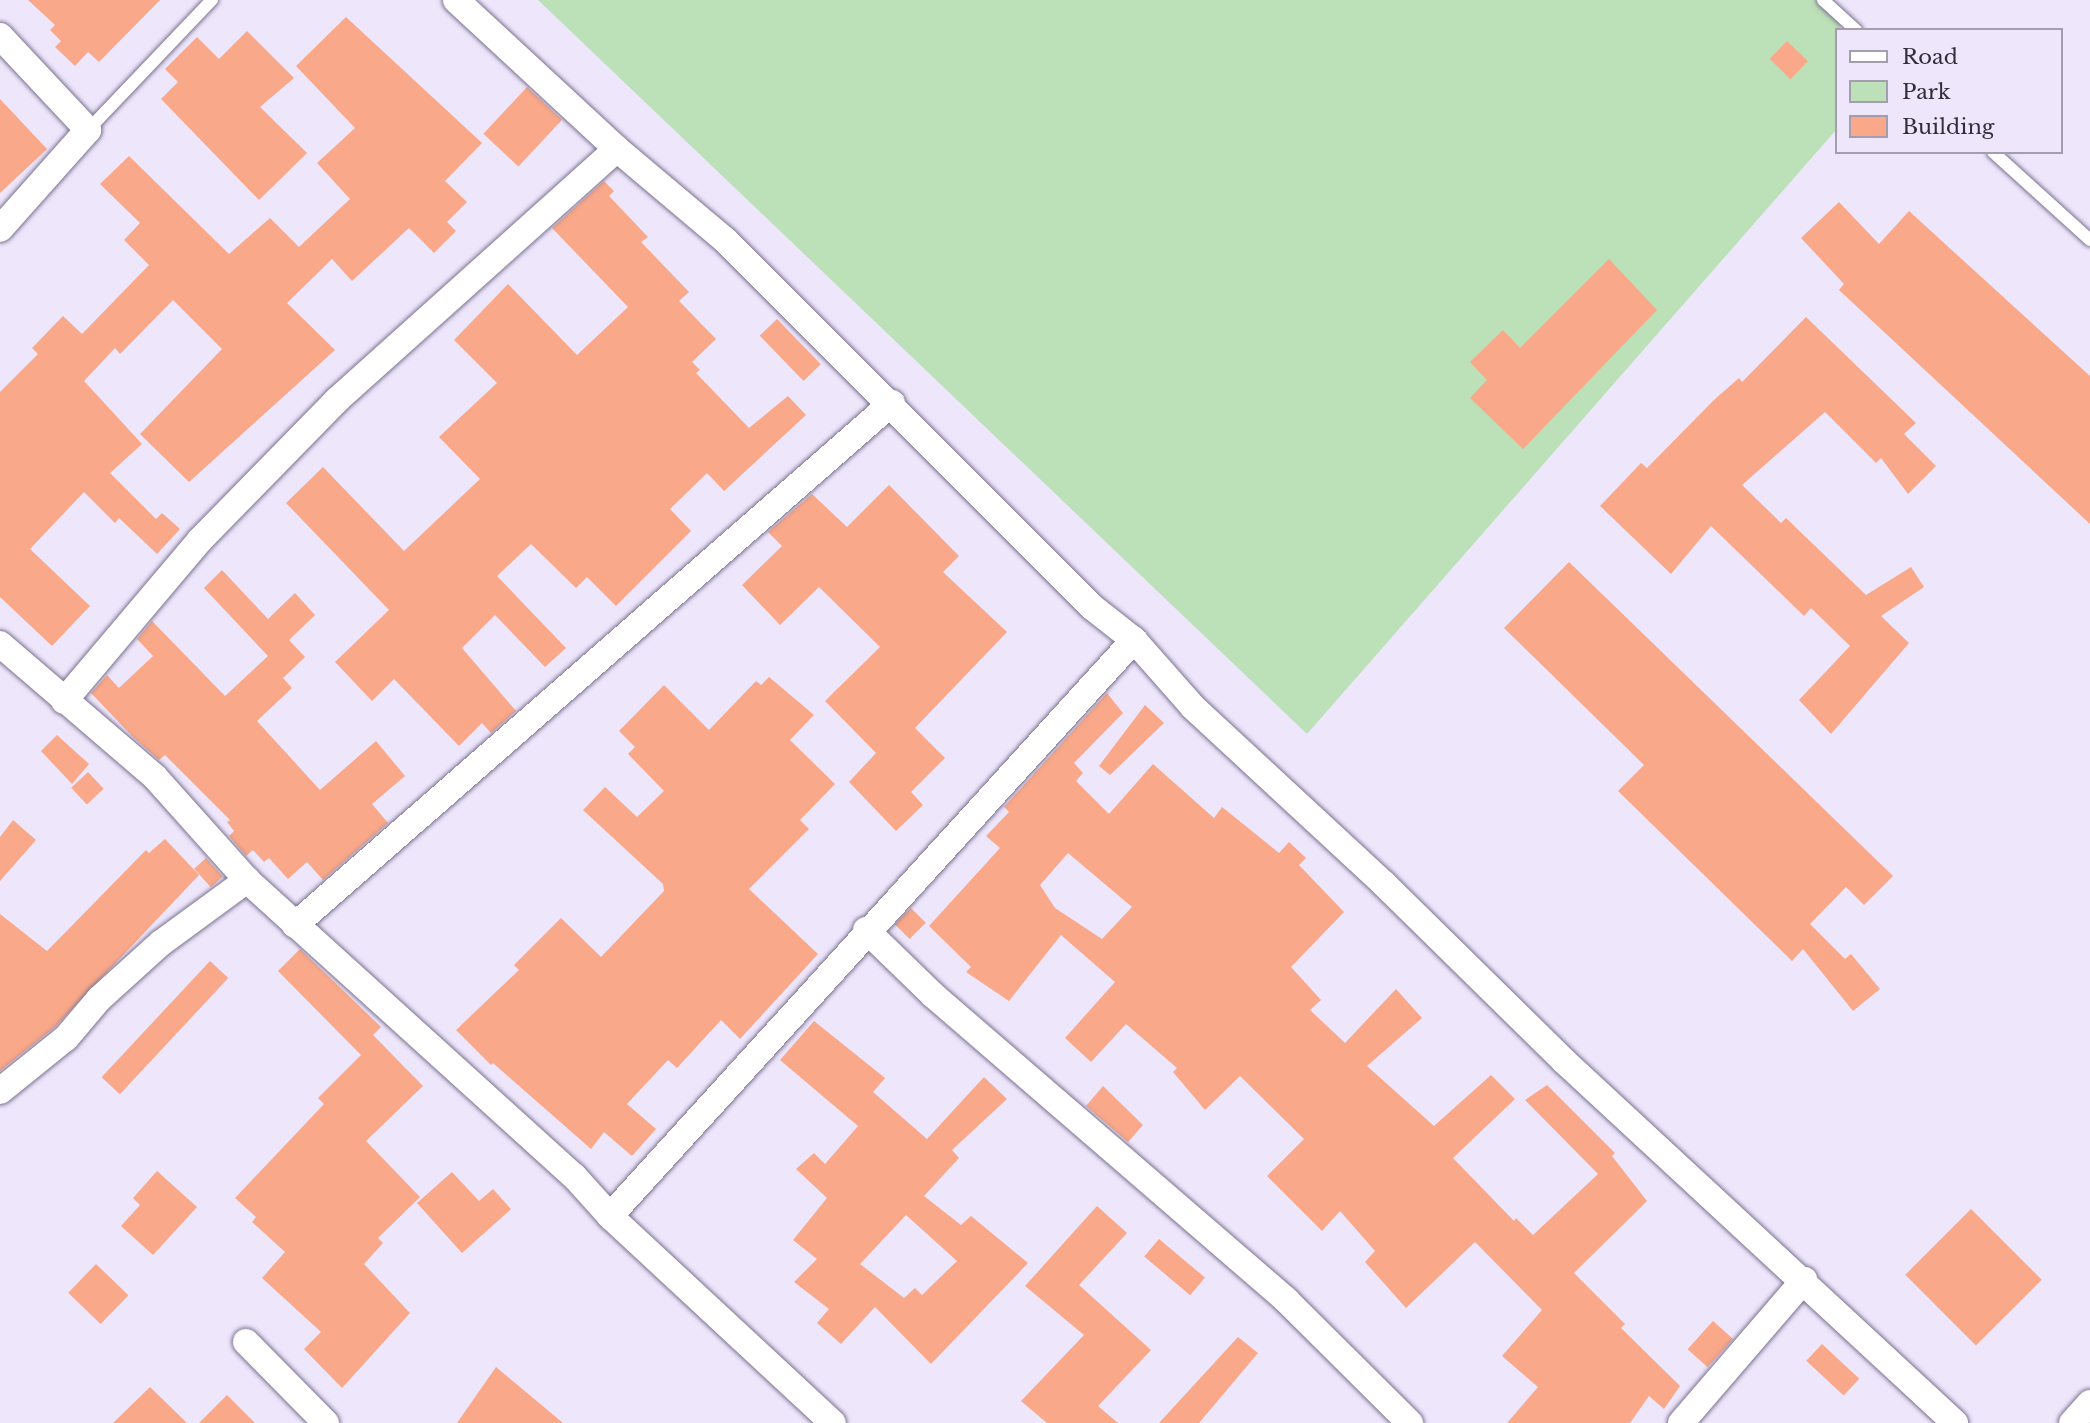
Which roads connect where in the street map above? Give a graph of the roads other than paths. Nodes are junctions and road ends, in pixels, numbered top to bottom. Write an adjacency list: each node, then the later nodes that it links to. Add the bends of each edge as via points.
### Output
1 (212, 0): 6 (lane)
2 (456, 0): 7 (street)
3 (1823, 0): 4 (lane)
4 (1854, 28)
5 (0, 36): 6 (street)
6 (88, 130): 9 (street)
7 (617, 149): 11 (street, via 725,240); 14 (street, via 337,400 200,540)
8 (1995, 154): 10 (lane)
9 (0, 229)
10 (2090, 240)
11 (892, 403): 12 (street, via 1002,520 1092,607); 16 (street)
12 (1134, 640): 17 (street); 20 (street, via 1193,707 1384,884 1564,1061)
13 (0, 644): 14 (street)
14 (64, 701): 15 (street, via 155,777)
15 (247, 880): 16 (street); 18 (street, via 160,943 99,999 66,1038)
16 (295, 925): 19 (street, via 574,1176)
17 (866, 930): 19 (street, via 703,1118); 25 (street, via 933,995 1286,1300)
18 (0, 1091)
19 (610, 1216): 24 (street)
20 (1804, 1280): 26 (street); 27 (street)
21 (246, 1342): 23 (street)
22 (2090, 1403): 28 (street)
23 (326, 1423)
24 (833, 1423)
25 (1410, 1423)
26 (1681, 1423)
27 (1955, 1423)
28 (2072, 1423)

